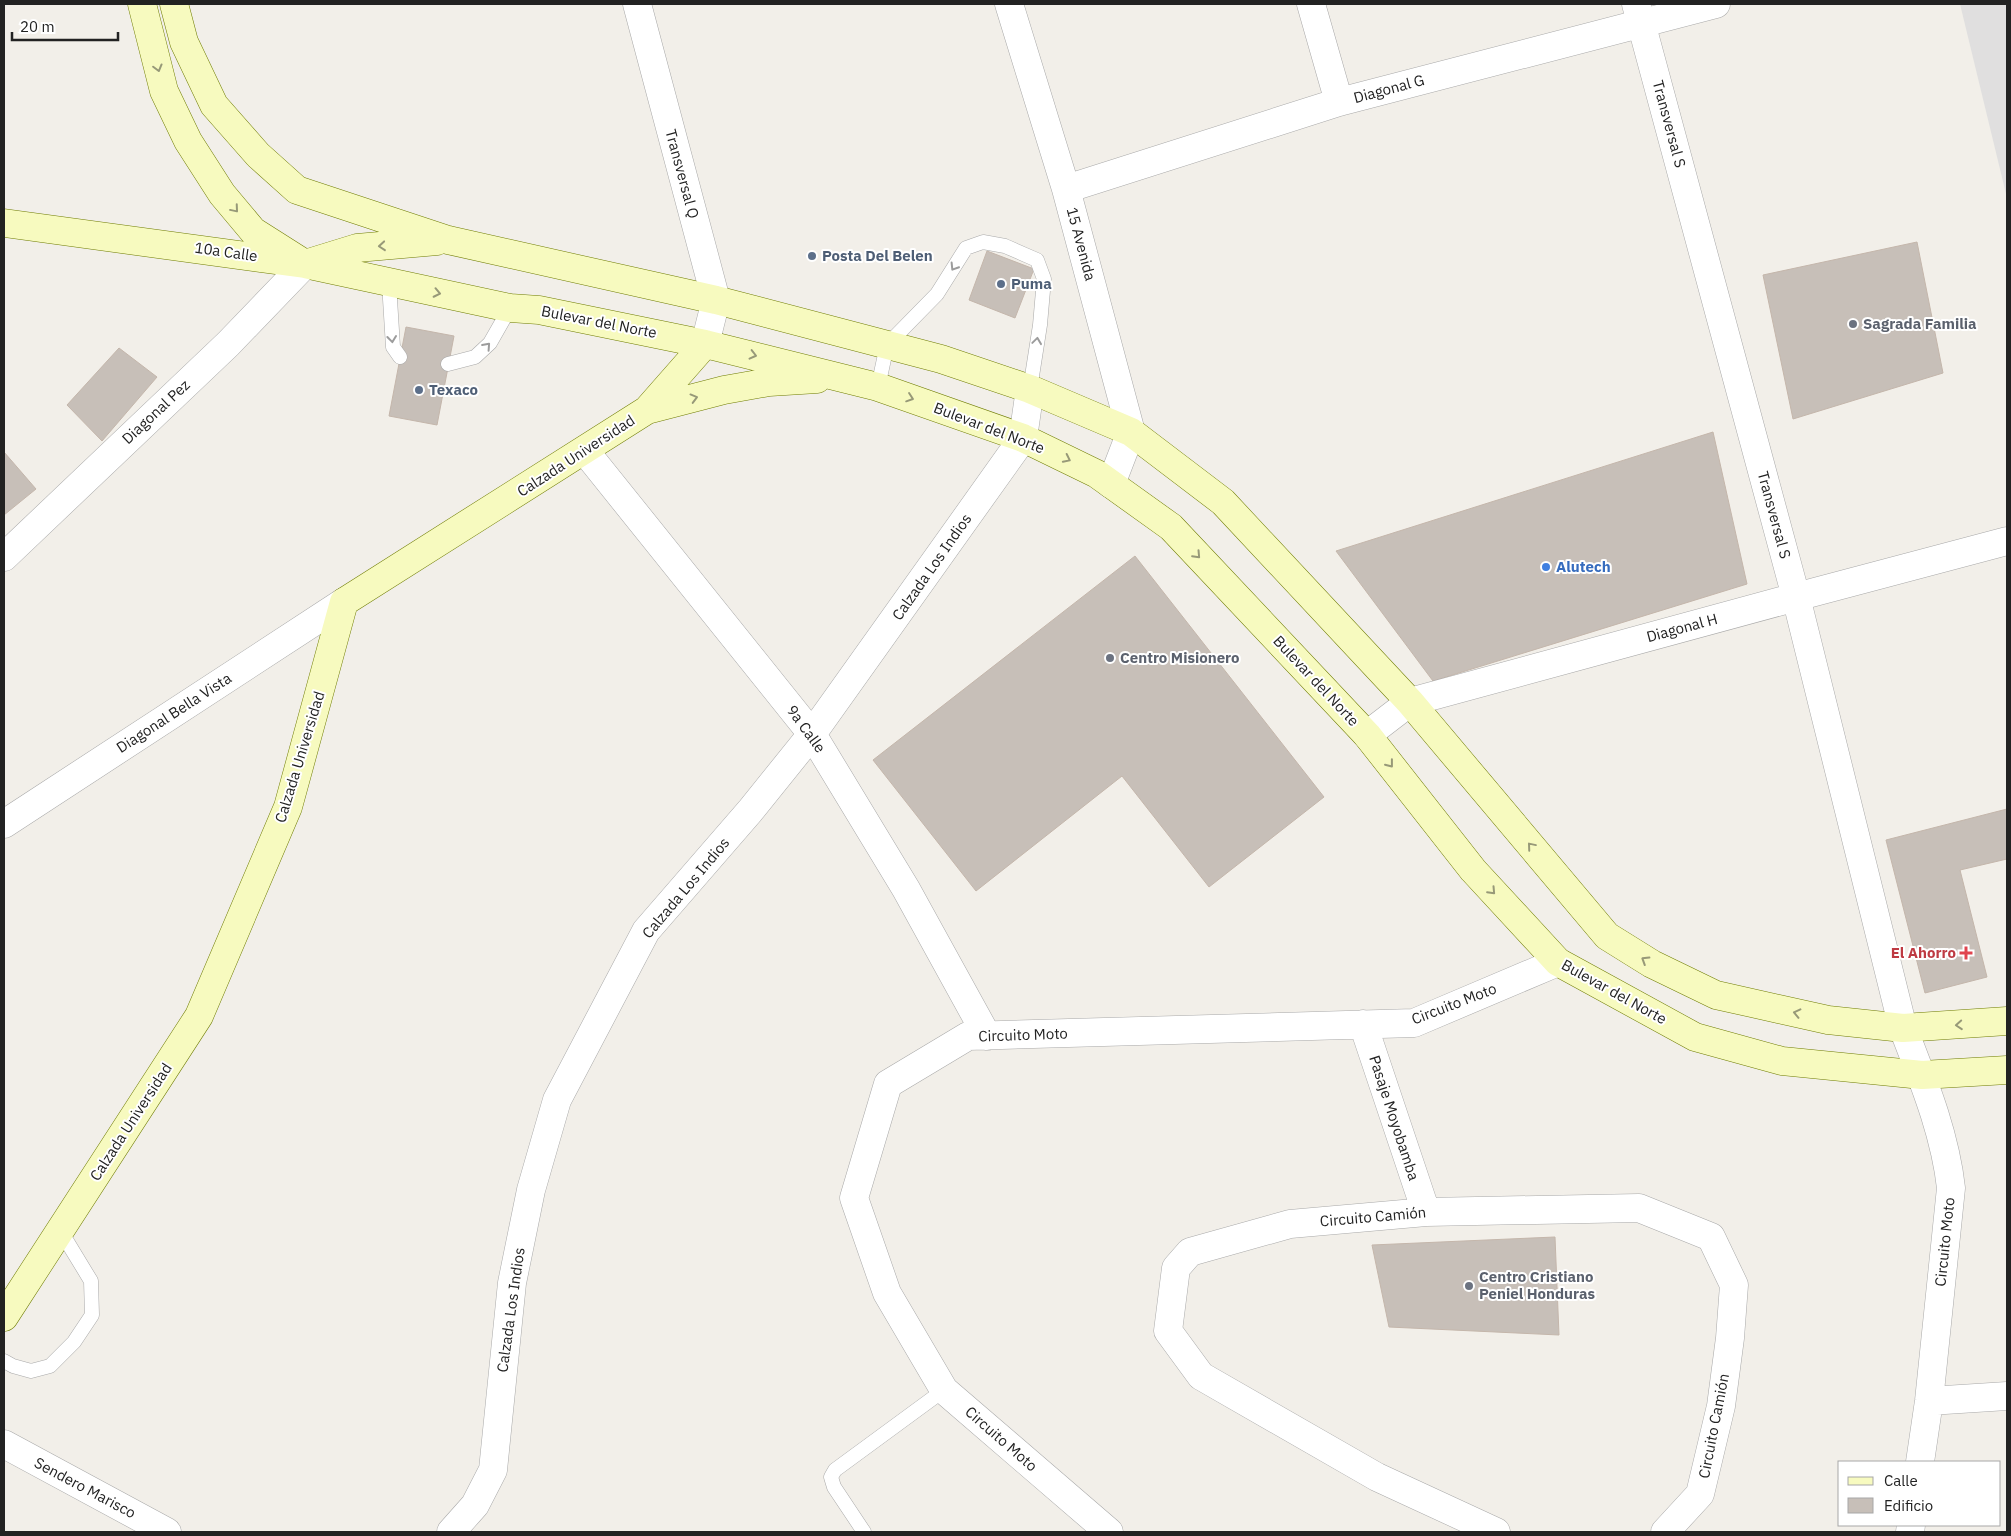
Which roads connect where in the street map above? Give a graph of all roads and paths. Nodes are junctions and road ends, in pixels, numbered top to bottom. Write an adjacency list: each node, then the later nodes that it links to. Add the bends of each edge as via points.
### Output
1 (142, 4): 12 (main road, Bulevar del Norte, one-way to 12, via 164,91 188,141 222,194 253,231)
2 (174, 4): 11 (main road, via 184,42 214,105 258,155 298,190)
3 (638, 4): 14 (street, Transversal Q)
4 (1009, 4): 9 (street, 15 Avenida)
5 (1311, 4): 8 (street)
6 (1716, 4): 7 (street, Diagonal G)
7 (1639, 13): 8 (street, Diagonal G); 30 (street, Transversal S)
8 (1339, 102): 9 (street, Diagonal G)
9 (1066, 189): 24 (street, 15 Avenida)
10 (4, 224): 12 (main road, 10a Calle)
11 (448, 240): 12 (main road, 10a Calle, one-way to 12, via 358,248); 14 (main road)
12 (305, 264): 13 (main road, Bulevar del Norte); 29 (street, Diagonal Pez, via 228,344)
13 (389, 283): 15 (main road, Bulevar del Norte, one-way to 15); 18 (lane, one-way to 18, via 393,347)
14 (716, 300): 16 (street, Transversal Q); 17 (main road)
15 (510, 308): 16 (main road, Bulevar del Norte, via 539,310); 19 (lane, one-way to 15, via 475,357 490,343)
16 (705, 344): 20 (main road, Bulevar del Norte, one-way to 20); 23 (main road, Calzada Universidad)
17 (887, 345): 21 (lane); 22 (main road); 22 (lane, one-way to 17, via 1044,279 1037,260 1005,246 983,242 966,248 937,294)
18 (400, 357)
19 (448, 364)
20 (843, 378): 21 (main road, Bulevar del Norte); 23 (main road, one-way to 20, via 769,382)
21 (878, 387): 25 (main road, Bulevar del Norte, one-way to 25)
22 (1030, 389): 24 (main road); 25 (street, Calzada Los Indios)
23 (647, 410): 26 (main road, Calzada Universidad)
24 (1130, 432): 27 (street); 32 (main road, via 1224,502)
25 (1023, 438): 27 (main road, Bulevar del Norte, one-way to 27); 33 (street, Calzada Los Indios)
26 (585, 451): 31 (main road, Calzada Universidad); 33 (street, 9a Calle)
27 (1111, 484): 34 (main road, Bulevar del Norte, one-way to 34, via 1171,527)
28 (2007, 541): 30 (street, Diagonal H)
29 (4, 557)
30 (1796, 597): 32 (street, Diagonal H); 39 (street, Transversal S)
31 (344, 602): 35 (street, Diagonal Bella Vista); 44 (main road, Calzada Universidad, via 288,807 199,1016)
32 (1410, 702): 34 (street, Diagonal H); 39 (main road, one-way to 32, via 1828,1020 1716,995 1652,964 1608,936)
33 (812, 734): 40 (street, 9a Calle, via 906,889); 53 (street, Calzada Los Indios, via 646,931 557,1100 531,1190 512,1283 493,1470 475,1505)
34 (1367, 735): 36 (main road, Bulevar del Norte, one-way to 36, via 1473,870)
35 (4, 824)
36 (1558, 962): 38 (street, Circuito Moto, via 1414,1023); 42 (main road, Bulevar del Norte, via 1695,1037 1782,1061)
37 (2007, 1021): 39 (main road, one-way to 39)
38 (1363, 1024): 40 (street, Circuito Moto); 43 (street, Pasaje Moyobamba)
39 (1902, 1028): 42 (street, Circuito Moto)
40 (987, 1036): 47 (street, Circuito Moto, via 968,1036 888,1084 854,1198 887,1293)
41 (2007, 1070): 42 (main road, Bulevar del Norte)
42 (1922, 1075): 49 (street, Circuito Moto, via 1948,1159 1951,1188)
43 (1426, 1212): 56 (street, Circuito Camión, via 1290,1224 1190,1252 1176,1268 1168,1331 1201,1376 1377,1477); 57 (street, Circuito Camión, via 1639,1208 1711,1237 1734,1285 1721,1406 1700,1494)
44 (60, 1230): 45 (main road, Calzada Universidad); 46 (lane, via 91,1281 92,1315 74,1342 50,1366 31,1371)
45 (4, 1317)
46 (4, 1361)
47 (944, 1390): 54 (lane, via 835,1470 831,1477 834,1487); 55 (street, Circuito Moto)
48 (2007, 1396): 49 (street)
49 (1929, 1401): 51 (street, Circuito Moto)
50 (4, 1444): 52 (street, Sendero Marisco)
51 (1920, 1461)
52 (167, 1532)
53 (451, 1532)
54 (864, 1532)
55 (1109, 1532)
56 (1496, 1532)
57 (1665, 1532)

